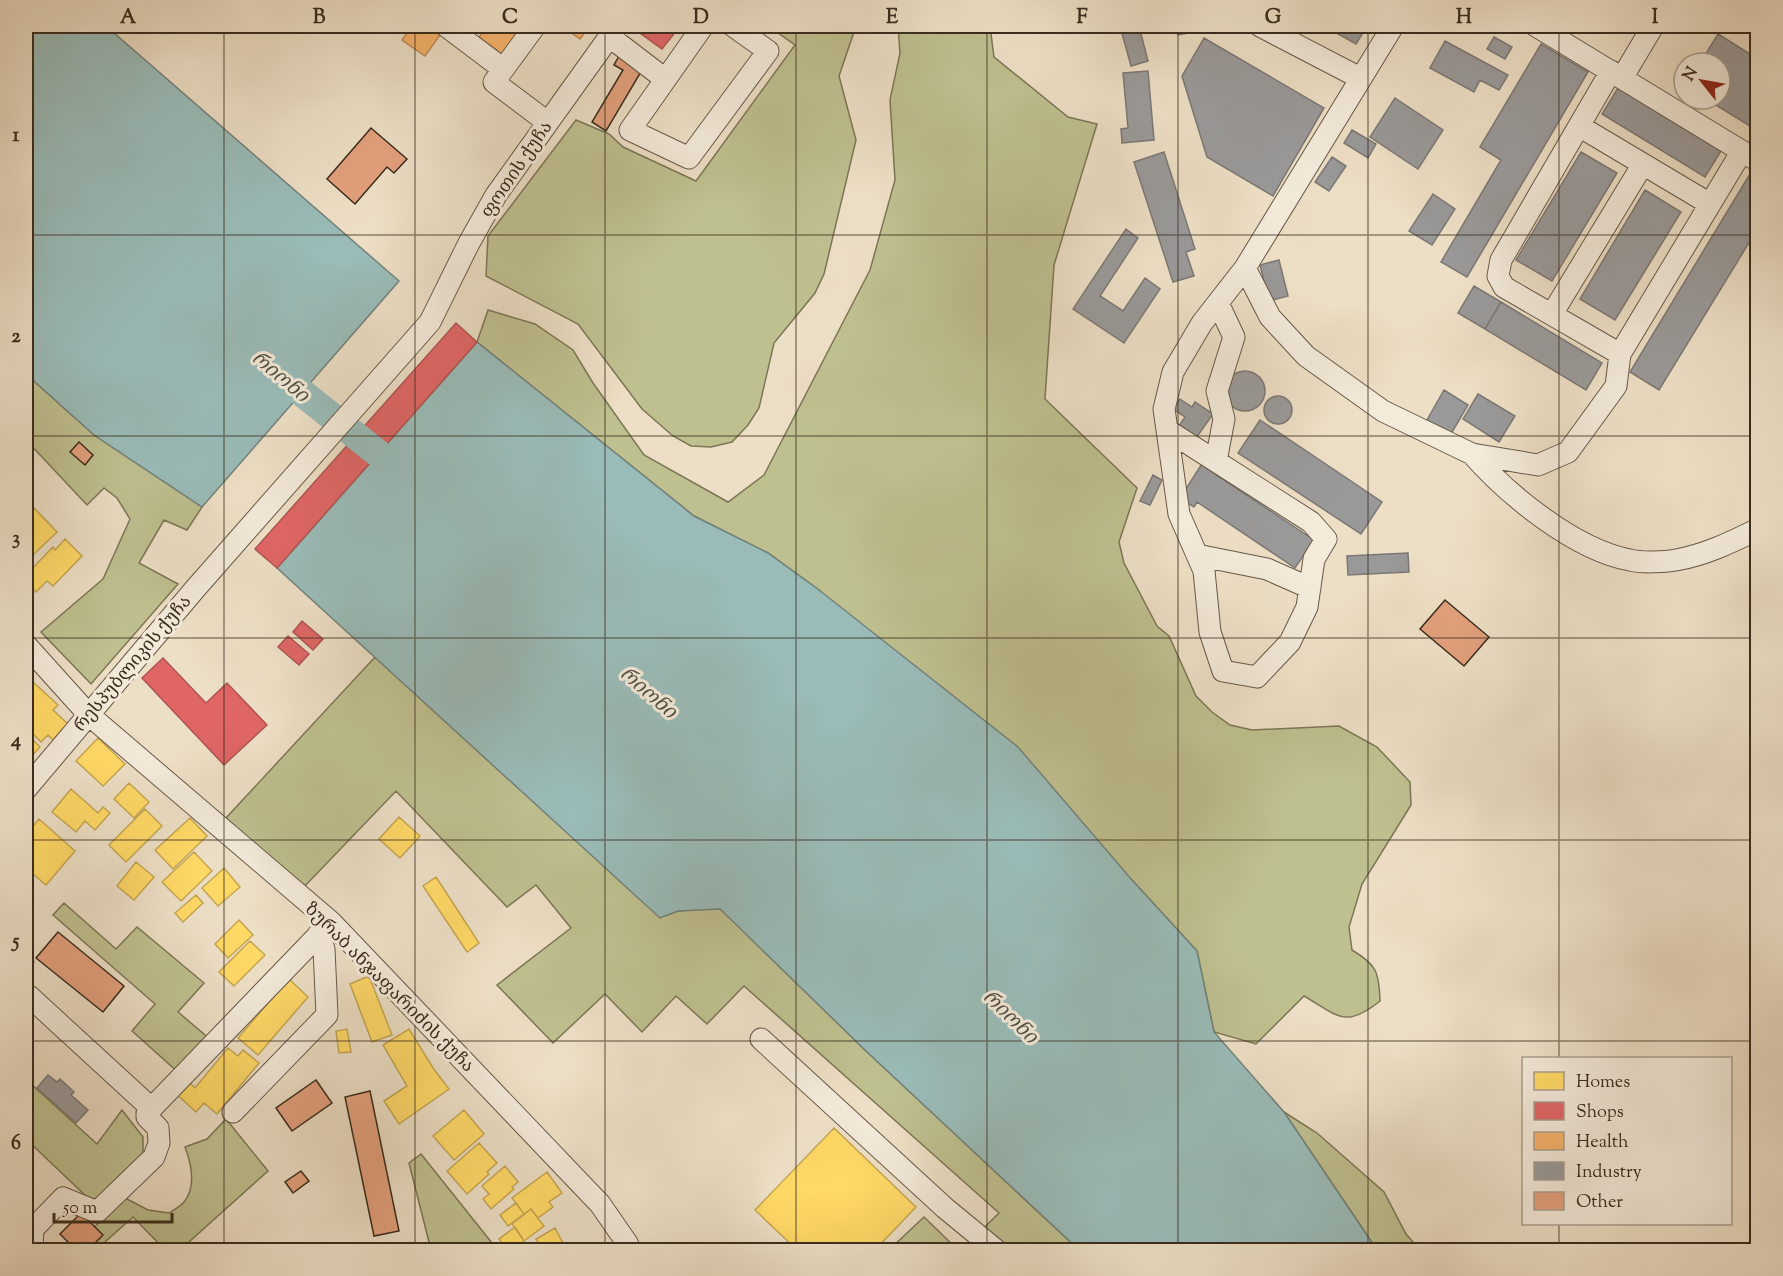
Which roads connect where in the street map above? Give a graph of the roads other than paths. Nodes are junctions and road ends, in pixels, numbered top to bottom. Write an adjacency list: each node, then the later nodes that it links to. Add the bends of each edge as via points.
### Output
1 (446, 26): 10 (street)
2 (536, 26): 10 (street)
3 (703, 26): 13 (street)
4 (733, 26): 13 (street, via 768,51 689,158 630,130)
5 (1260, 26): 12 (street)
6 (1394, 26): 12 (street)
7 (1536, 26): 11 (street)
8 (1653, 26): 11 (street)
9 (613, 31): 13 (street); 14 (street, ფოთის ქუჩა)
10 (503, 69): 14 (street, via 494,82)
11 (1617, 75): 15 (street); 16 (street)
12 (1360, 78): 19 (street)
13 (665, 79)
14 (547, 122): 27 (street, ფოთის ქუჩა, via 496,195 430,322)
15 (1579, 126): 17 (street); 21 (street, via 1501,261 1498,276 1504,287)
16 (1750, 156): 18 (street)
17 (1643, 164): 18 (street); 21 (street)
18 (1710, 204): 22 (street)
19 (1245, 268): 20 (street); 24 (street, via 1270,317 1306,356 1383,411)
20 (1218, 303): 23 (street, via 1173,372 1164,409); 25 (street, via 1234,337 1216,391 1224,419)
21 (1552, 314): 22 (street)
22 (1620, 354): 24 (street, via 1616,386 1568,452 1538,465)
23 (1167, 430): 25 (street); 28 (street, via 1179,514)
24 (1472, 454): 26 (street, via 1495,480 1544,518 1584,544 1631,561 1676,560 1725,545)
25 (1216, 461): 29 (street, via 1311,522 1326,539 1314,560)
26 (1758, 529)
27 (239, 538): 31 (street, რესპუბლიკის ქუჩა)
28 (1197, 555): 29 (street, via 1267,569); 29 (street, via 1204,571 1210,632 1223,670 1257,677 1290,642 1307,607)
29 (1310, 588)
30 (26, 645): 31 (street, ზურაბ ანჯაფარიძის ქუჩა)
31 (89, 715): 32 (street, რესპუბლიკის ქუჩა); 33 (street, ზურაბ ანჯაფარიძის ქუჩა)
32 (26, 787)
33 (324, 929): 36 (street); 37 (street, via 327,1015); 39 (street, ზურაბ ანჯაფარიძის ქუჩა, via 600,1204)
34 (29, 996): 36 (street)
35 (761, 1039): 40 (street)
36 (149, 1112): 38 (street, via 158,1128 159,1143 154,1157 97,1212 63,1198 33,1228)
37 (233, 1112)
38 (31, 1246)
39 (630, 1251)
40 (996, 1251)

